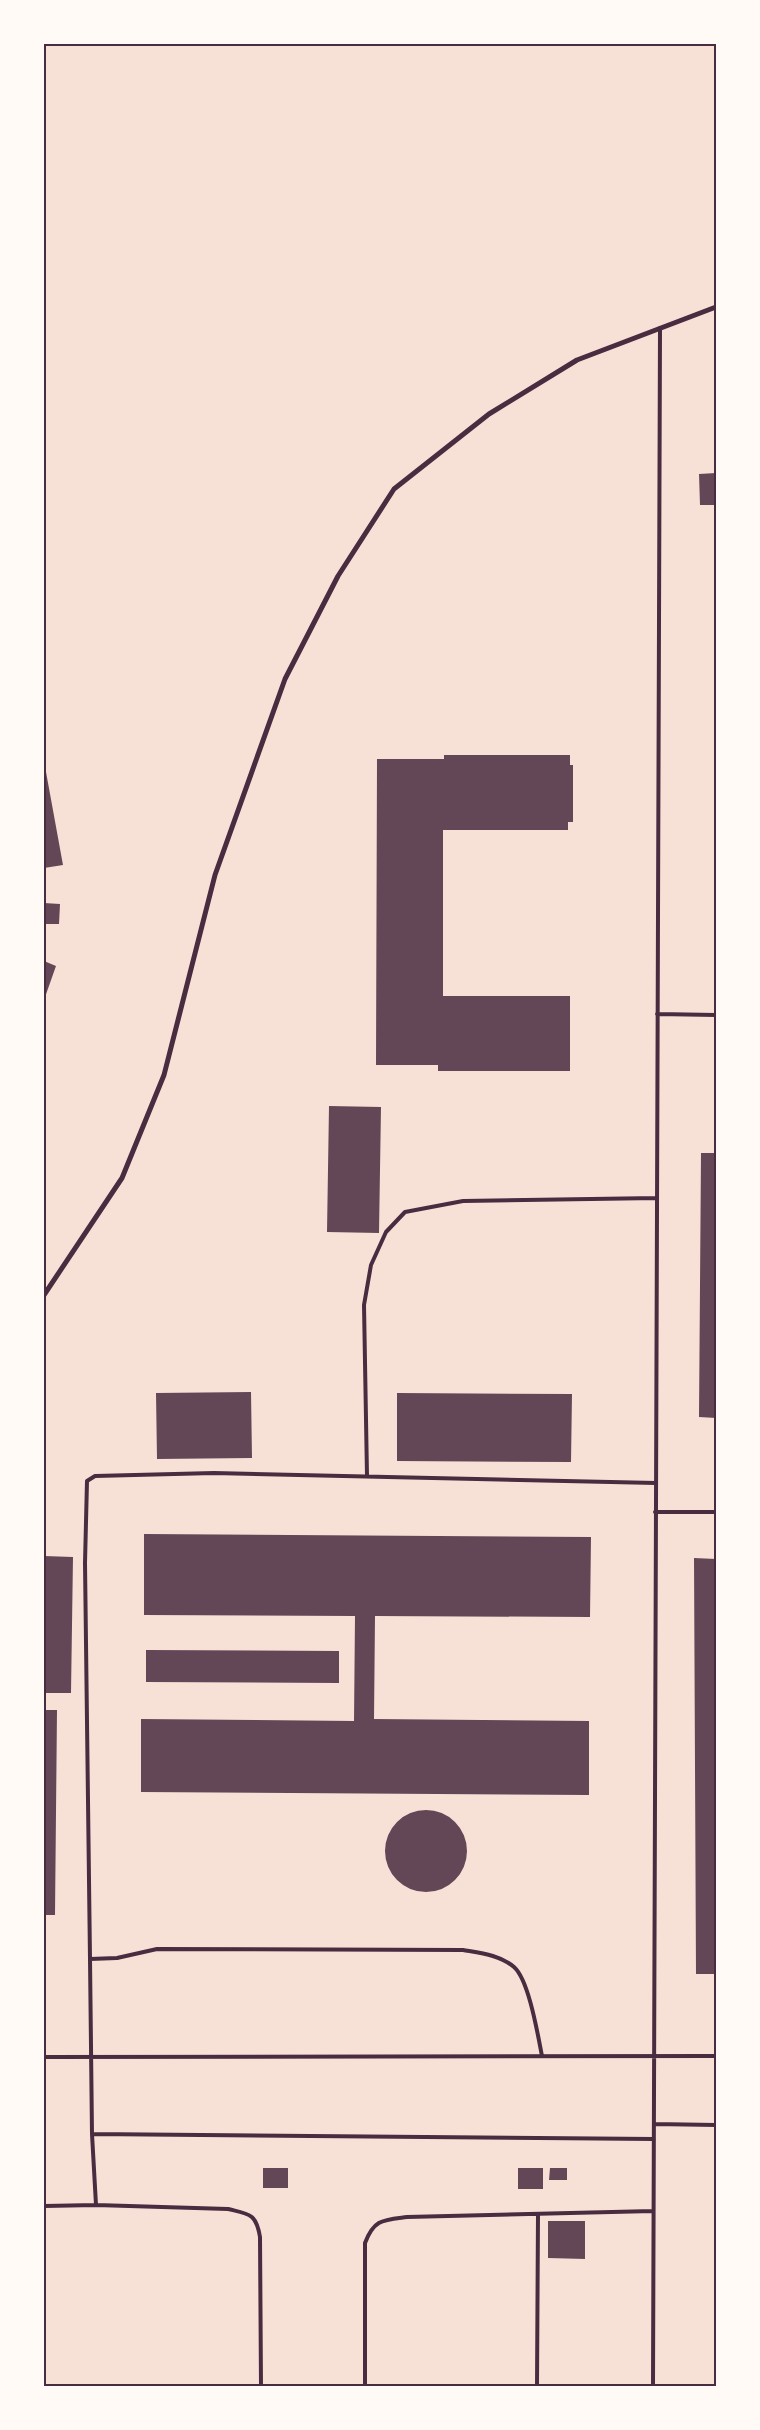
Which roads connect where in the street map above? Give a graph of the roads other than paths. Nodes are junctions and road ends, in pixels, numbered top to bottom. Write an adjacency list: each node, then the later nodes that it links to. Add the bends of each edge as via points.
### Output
1 (716, 307): 2 (street)
2 (660, 328): 3 (lane); 6 (street, via 577,360 489,414 394,490 338,576 284,679 215,875 164,1075 122,1178)
3 (657, 1014): 4 (lane); 5 (lane)
4 (716, 1015)
5 (657, 1198): 7 (lane, via 463,1201 405,1212 386,1232 371,1265 364,1305); 8 (lane)
6 (44, 1294)
7 (368, 1476): 8 (lane); 11 (lane, via 214,1473 95,1476 87,1481 85,1563)
8 (656, 1483): 9 (lane)
9 (656, 1512): 10 (lane); 13 (lane)
10 (716, 1512)
11 (90, 1959): 12 (lane, via 117,1958 157,1950 463,1950 492,1955 515,1968 529,1996); 16 (lane)
12 (542, 2056): 13 (lane); 16 (lane)
13 (652, 2056): 14 (lane); 17 (lane)
14 (716, 2056)
15 (44, 2057): 16 (lane)
16 (91, 2058): 19 (lane)
17 (654, 2124): 18 (lane); 20 (lane)
18 (716, 2125)
19 (92, 2134): 20 (lane); 21 (lane)
20 (654, 2139): 23 (lane)
21 (96, 2204): 22 (lane); 25 (lane, via 228,2209 249,2214 258,2222)
22 (44, 2206)
23 (653, 2211): 24 (lane); 28 (lane)
24 (538, 2214): 26 (lane, via 407,2217 382,2220 370,2229 365,2243); 27 (lane)
25 (261, 2386)
26 (365, 2386)
27 (537, 2386)
28 (653, 2386)

